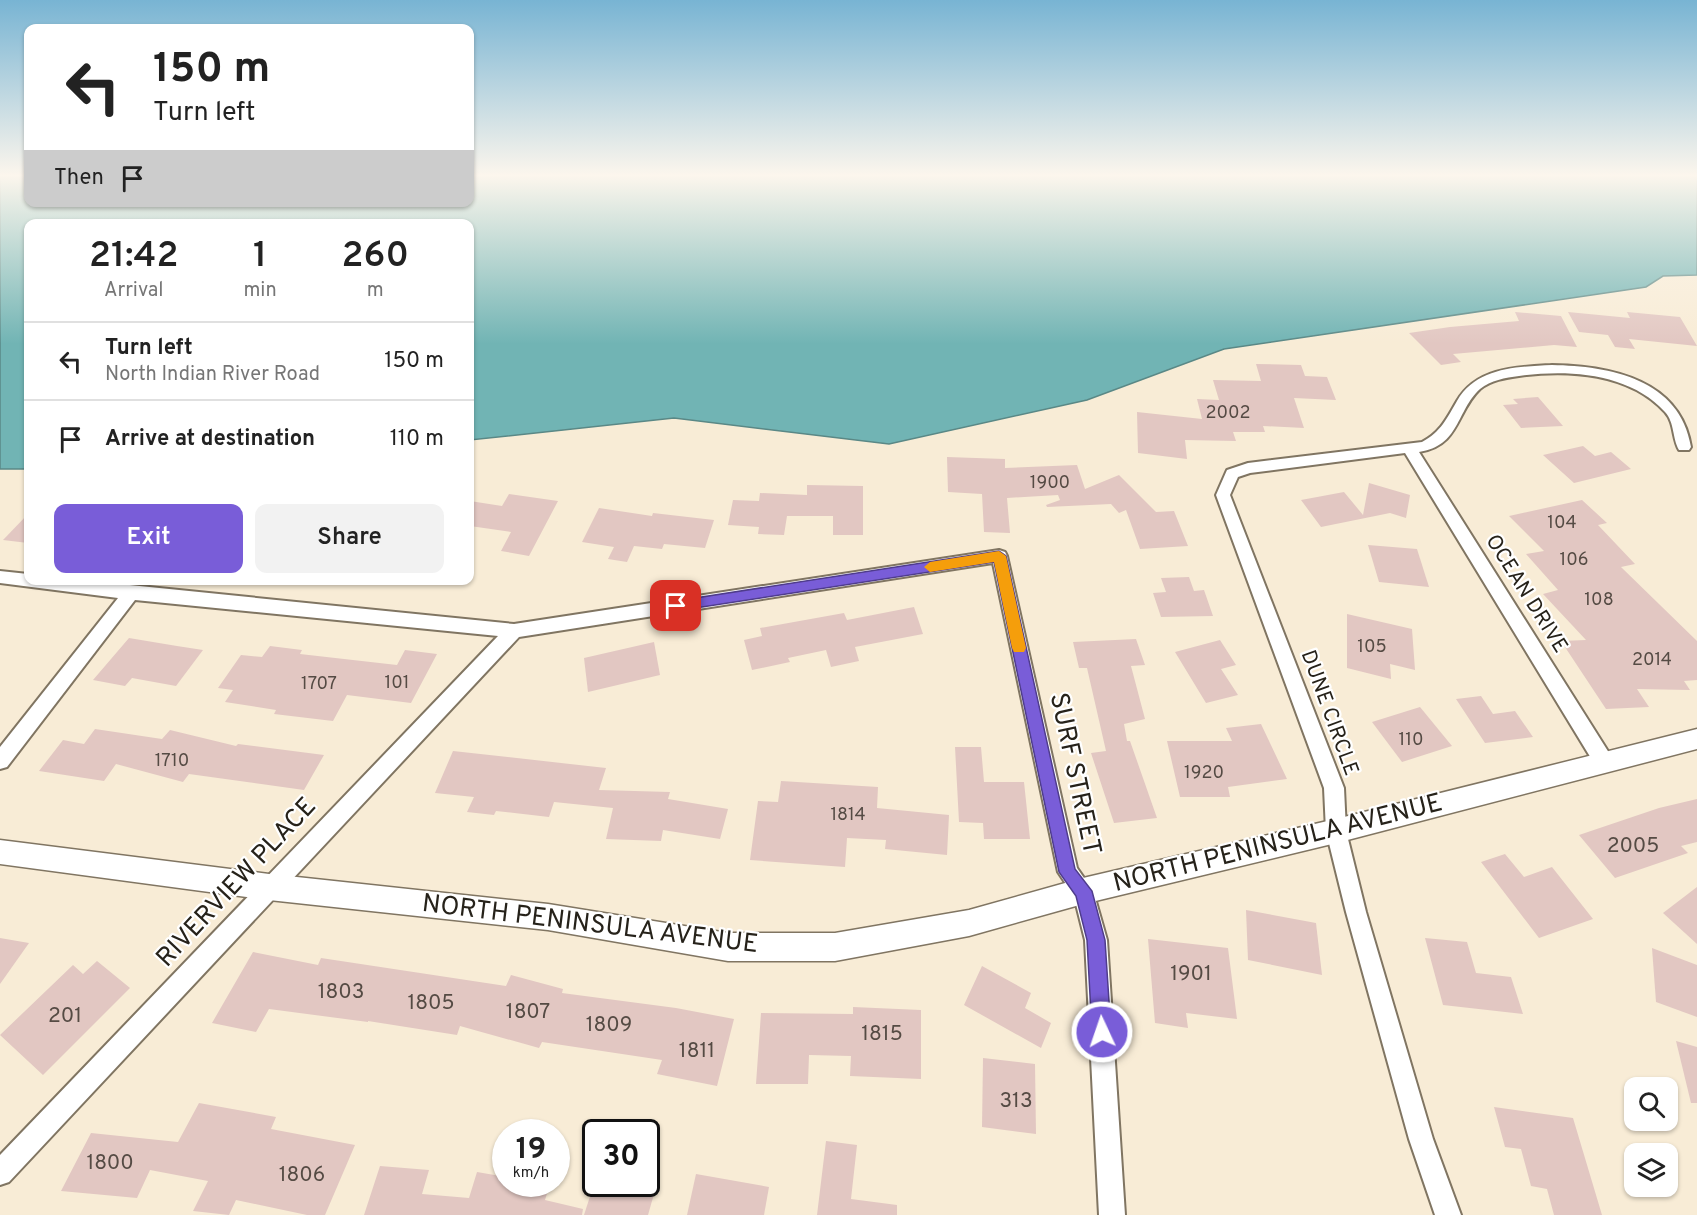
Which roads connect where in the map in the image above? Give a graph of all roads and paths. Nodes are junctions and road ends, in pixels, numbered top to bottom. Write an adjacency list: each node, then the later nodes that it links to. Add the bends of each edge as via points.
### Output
1 (1684, 447): 2 (street, DUNE CIRCLE, via 1681,428 1671,410 1657,397 1603,374 1566,368 1492,376 1479,383 1441,438)
2 (1410, 449): 10 (street, OCEAN DRIVE); 11 (street, DUNE CIRCLE, via 1248,468 1232,474 1224,495 1334,788)
3 (0, 577): 4 (street)
4 (24, 580)
5 (66, 585): 6 (street)
6 (131, 593): 7 (street); 9 (street)
7 (514, 631): 13 (street, RIVERVIEW PLACE); 14 (street, SURF STREET, via 999,556 1068,872)
8 (1697, 738): 10 (street, NORTH PENINSULA AVENUE)
9 (0, 761)
10 (1604, 762): 11 (street, NORTH PENINSULA AVENUE)
11 (1336, 831): 14 (street, NORTH PENINSULA AVENUE); 17 (street, DUNE CIRCLE, via 1421,1138)
12 (0, 852): 13 (street, NORTH PENINSULA AVENUE)
13 (269, 888): 14 (street, NORTH PENINSULA AVENUE, via 548,917 728,947 835,947 969,923); 15 (street, RIVERVIEW PLACE)
14 (1083, 891): 16 (street, SURF STREET, via 1096,940)
15 (0, 1173)
16 (1112, 1215)
17 (1448, 1215)

